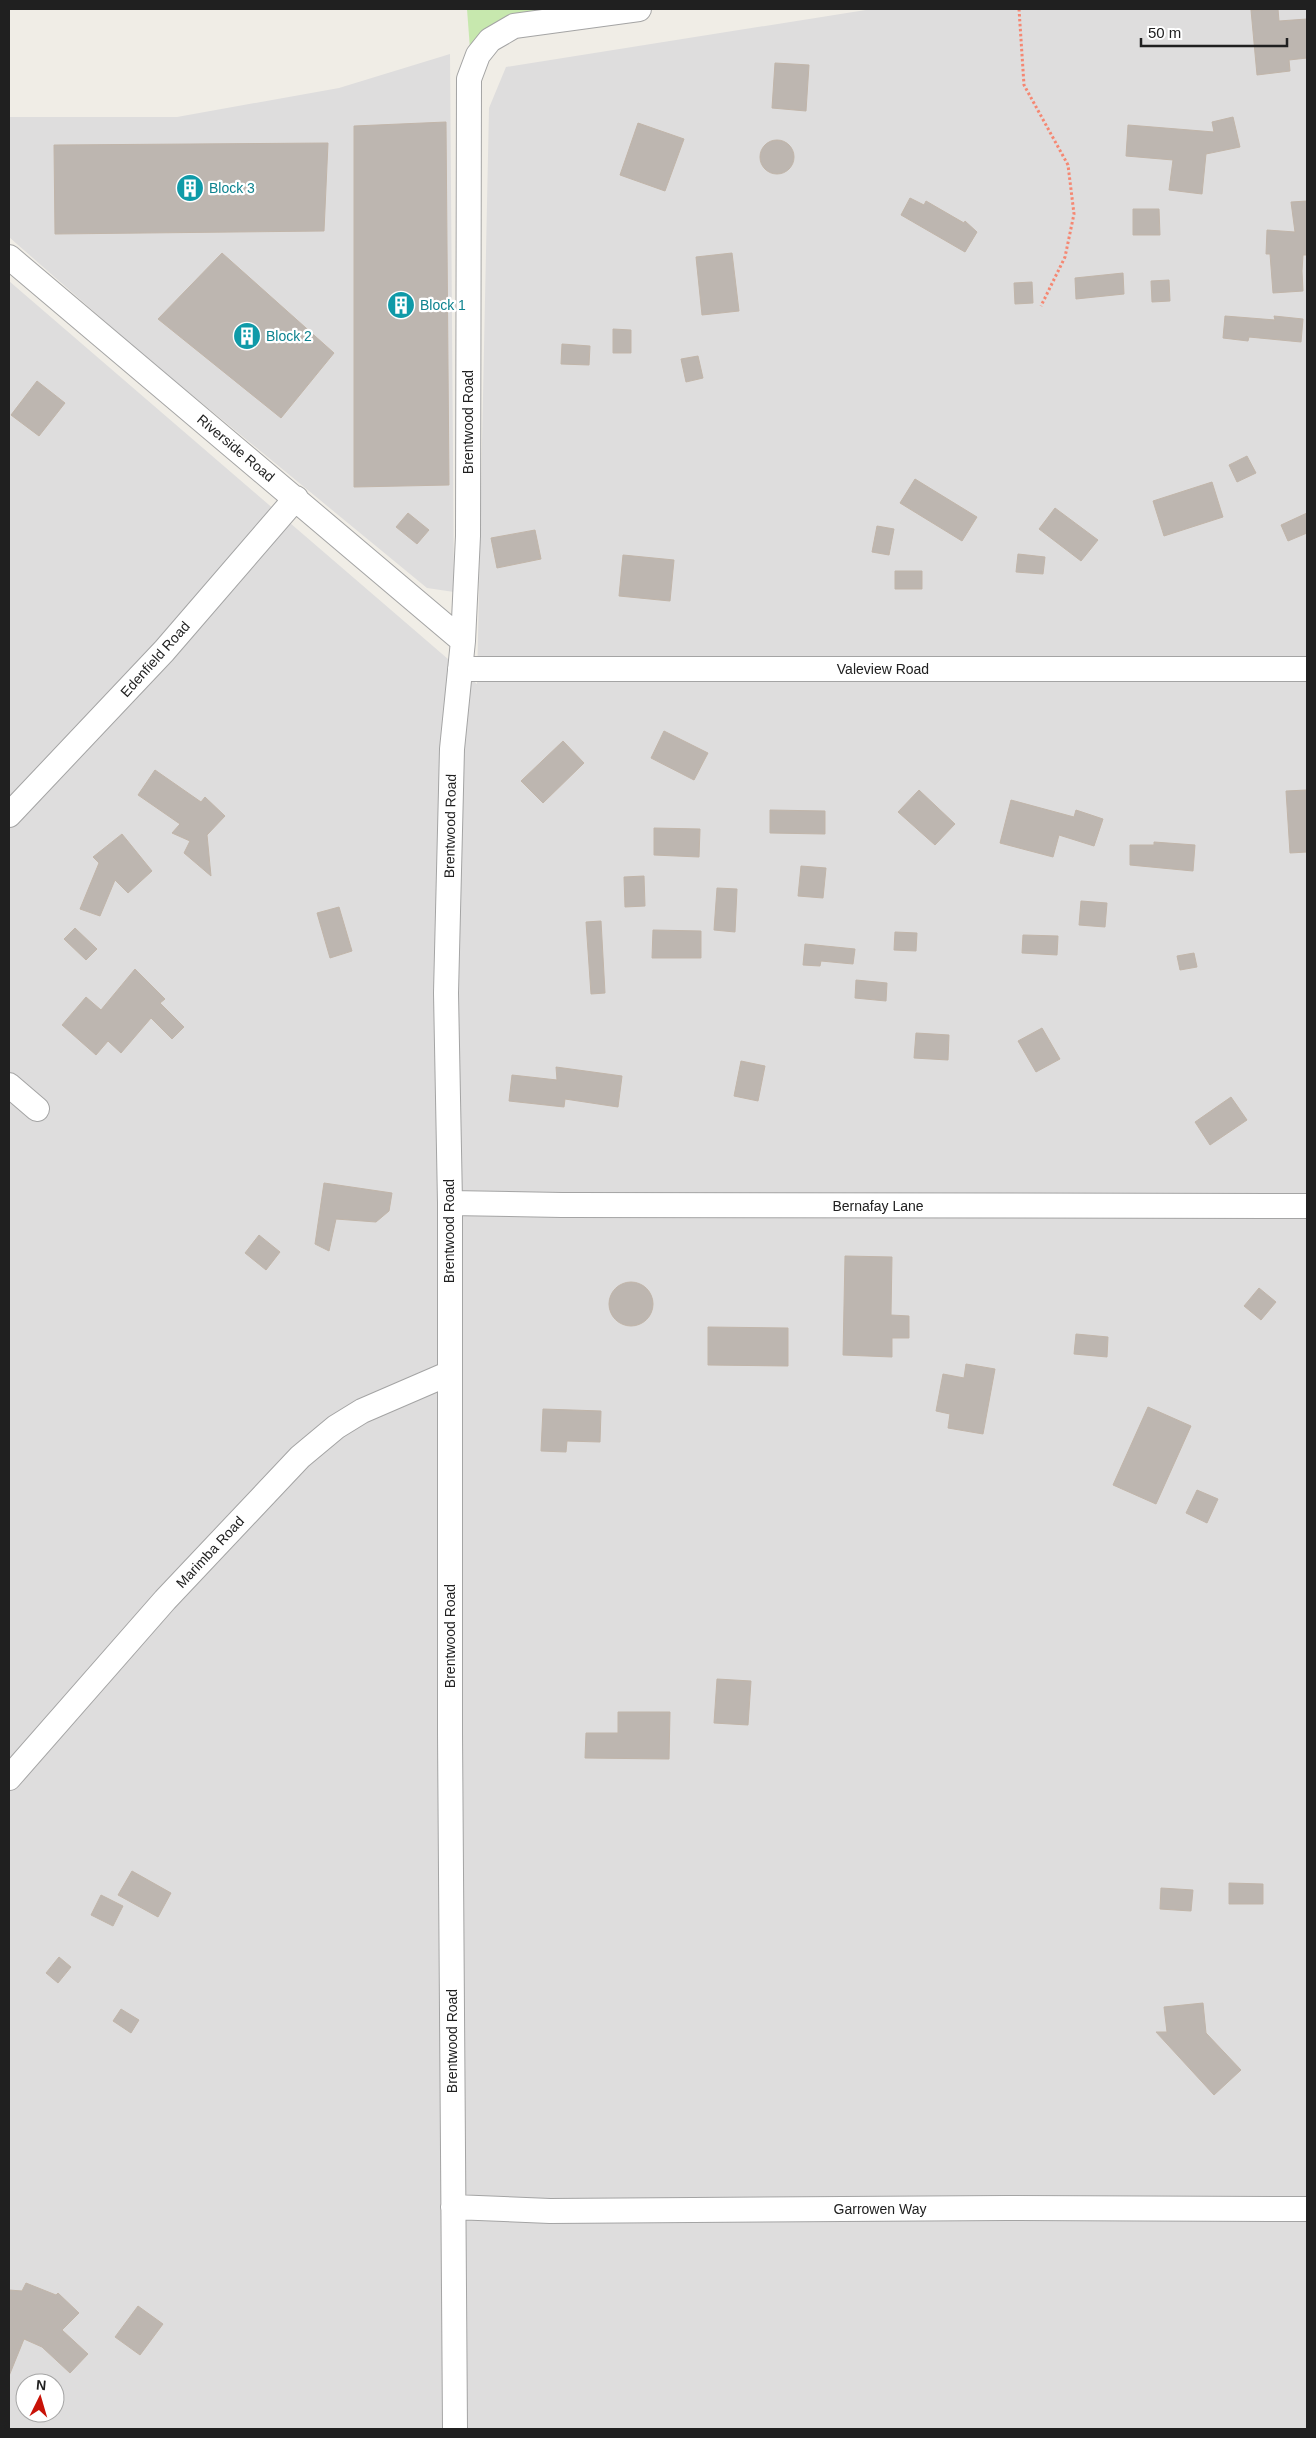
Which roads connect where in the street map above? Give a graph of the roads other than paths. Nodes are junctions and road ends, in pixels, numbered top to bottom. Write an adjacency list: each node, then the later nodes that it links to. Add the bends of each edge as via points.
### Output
1 (639, 9): 4 (street, Brentwood Road, via 514,26 490,40 478,55 468,79 468,526)
2 (9, 257): 3 (street, Riverside Road)
3 (296, 498): 4 (street, Riverside Road); 7 (street, Edenfield Road, via 164,651)
4 (463, 641): 5 (street, Brentwood Road)
5 (460, 669): 6 (street, Valeview Road); 10 (street, Brentwood Road, via 452,749 446,993)
6 (1307, 669)
7 (9, 815)
8 (9, 1085): 9 (street)
9 (37, 1109)
10 (450, 1204): 11 (street, Bernafay Lane); 12 (street, Brentwood Road)
11 (1307, 1206)
12 (450, 1373): 13 (street, Marimba Road, via 362,1411 336,1427 300,1457 165,1600); 14 (street, Brentwood Road)
13 (9, 1778)
14 (453, 2207): 15 (street, Garrowen Way, via 550,2211); 16 (street, Brentwood Road)
15 (1307, 2209)
16 (455, 2429)

